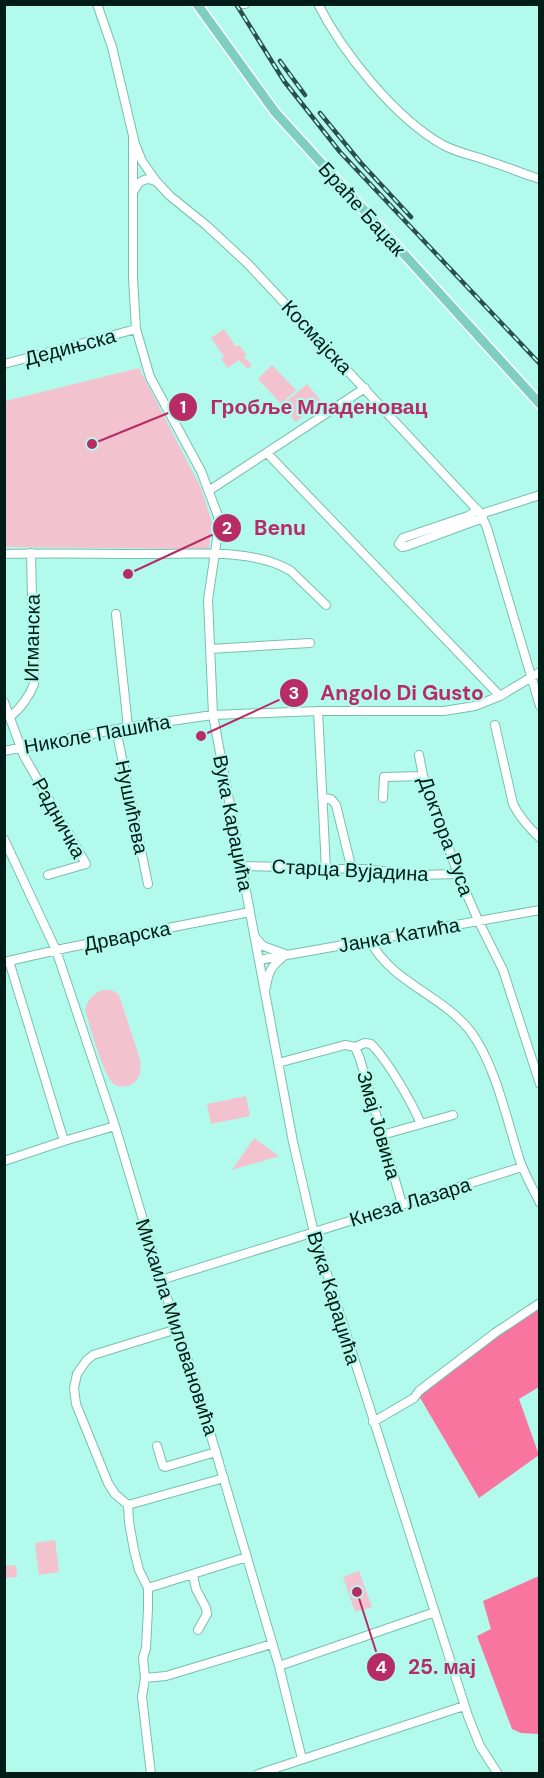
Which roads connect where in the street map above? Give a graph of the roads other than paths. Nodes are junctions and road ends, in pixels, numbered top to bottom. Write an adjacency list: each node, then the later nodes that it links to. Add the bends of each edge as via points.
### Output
1 (97, 4): 4 (street, Космајска, via 112,47)
2 (196, 4): 11 (main road, Браће Баџак, via 281,119)
3 (318, 4): 5 (street, via 328,25 359,66 424,132 444,146)
4 (133, 136): 6 (street, Космајска, via 142,161); 7 (street, Вука Караџића)
5 (540, 179)
6 (156, 181): 7 (street, via 144,180); 10 (street, Космајска, via 241,256)
7 (133, 193): 8 (street, Вука Караџића)
8 (136, 329): 9 (street, Дедињска); 13 (street, Вука Караџића, via 153,383)
9 (4, 364)
10 (365, 388): 12 (street); 17 (street, Космајска)
11 (540, 404)
12 (267, 453): 13 (street); 27 (street)
13 (210, 490): 20 (street, Вука Караџића, via 219,519)
14 (540, 490): 16 (street)
15 (540, 495): 16 (street)
16 (521, 501): 17 (street)
17 (481, 514): 17 (street, via 403,538 399,544 407,546); 26 (street, Космајска)
18 (32, 553): 19 (street); 20 (street); 32 (street, Игманска, via 34,684)
19 (4, 554)
20 (214, 554): 21 (street, via 259,558 284,567); 24 (street, Вука Караџића, via 208,600)
21 (326, 605)
22 (116, 614): 34 (street)
23 (310, 643): 24 (street)
24 (210, 649): 31 (street, Вука Караџића)
25 (540, 672): 26 (street, Николе Пашића)
26 (532, 676): 27 (street, Николе Пашића); 29 (street, Космајска)
27 (500, 696): 30 (street, Николе Пашића, via 475,706 444,711)
28 (4, 702): 32 (street, Радничка)
29 (540, 706)
30 (318, 711): 31 (street, Николе Пашића); 40 (street)
31 (213, 715): 34 (street, Николе Пашића); 44 (street, Вука Караџића)
32 (11, 716): 36 (street, Радничка)
33 (495, 725): 42 (street, via 513,804)
34 (128, 727): 35 (street, Николе Пашића)
35 (116, 729): 36 (street, Николе Пашића); 49 (street, Нушићева)
36 (21, 748): 37 (street, Николе Пашића); 48 (street, Радничка, via 86,864)
37 (4, 751)
38 (419, 755): 39 (street, Доктора Руса)
39 (423, 776): 41 (street, via 384,777); 47 (street, Доктора Руса)
40 (323, 798): 45 (street); 46 (street, via 336,805)
41 (383, 798)
42 (540, 838)
43 (4, 839): 55 (street, Михаила Миловановића)
44 (242, 866): 45 (street, Старца Вујадина); 51 (street, Вука Караџића)
45 (326, 869): 46 (street, Старца Вујадина)
46 (352, 870): 47 (street, Старца Вујадина)
47 (458, 874): 52 (street, Доктора Руса)
48 (48, 875)
49 (148, 884)
50 (540, 910): 52 (street, Јанка Катића)
51 (250, 912): 53 (street, Вука Караџића); 55 (street, Дрварска)
52 (478, 920): 54 (street, Јанка Катића); 62 (street, Доктора Руса, via 503,969)
53 (254, 935): 56 (street, via 262,946); 57 (street, Вука Караџића)
54 (370, 940): 56 (street, Јанка Катића); 69 (street, via 394,971 446,1006 475,1038 488,1064)
55 (56, 950): 58 (street, Дрварска); 65 (street, Михаила Миловановића)
56 (287, 955): 57 (street, Јанка Катића); 59 (street, via 272,965)
57 (259, 960): 59 (street, Вука Караџића)
58 (7, 962): 67 (street)
59 (265, 996): 61 (street, Вука Караџића)
60 (355, 1047): 61 (street, via 345,1045); 64 (street, via 371,1044); 66 (street, Змај Јовина)
61 (278, 1063): 72 (street, Вука Караџића)
62 (540, 1084)
63 (453, 1115): 64 (street)
64 (421, 1124): 66 (street)
65 (115, 1126): 67 (street); 73 (street, Михаила Миловановића)
66 (382, 1135): 71 (street, Змај Јовина)
67 (64, 1141): 68 (street)
68 (4, 1161)
69 (522, 1167): 70 (street); 71 (street, Кнеза Лазара)
70 (540, 1203)
71 (402, 1204): 72 (street, Кнеза Лазара)
72 (314, 1233): 73 (street, Кнеза Лазара); 76 (street, Вука Караџића)
73 (160, 1280): 75 (street, Михаила Миловановића)
74 (540, 1303): 76 (street, via 454,1364 414,1398)
75 (177, 1329): 78 (street, Михаила Миловановића); 80 (street, via 93,1355 76,1378 76,1404 108,1483)
76 (373, 1422): 84 (street, Вука Караџића)
77 (157, 1446): 78 (street, via 165,1467)
78 (216, 1452): 79 (street, Михаила Миловановића)
79 (224, 1478): 80 (street); 81 (street, Михаила Миловановића)
80 (128, 1505): 83 (street, via 134,1550)
81 (247, 1557): 82 (street); 86 (street, Михаила Миловановића)
82 (193, 1575): 83 (street); 85 (street, via 207,1614)
83 (148, 1588): 88 (street)
84 (435, 1612): 87 (street); 89 (street, Вука Караџића)
85 (198, 1630)
86 (272, 1644): 87 (street, Михаила Миловановића); 88 (street, via 166,1676)
87 (279, 1666): 90 (street, Михаила Миловановића)
88 (145, 1678): 91 (street, via 142,1697)
89 (464, 1706): 90 (street); 93 (street, Вука Караџића, via 477,1740)
90 (302, 1759): 92 (street)
91 (151, 1773)
92 (258, 1773)
93 (498, 1773)

